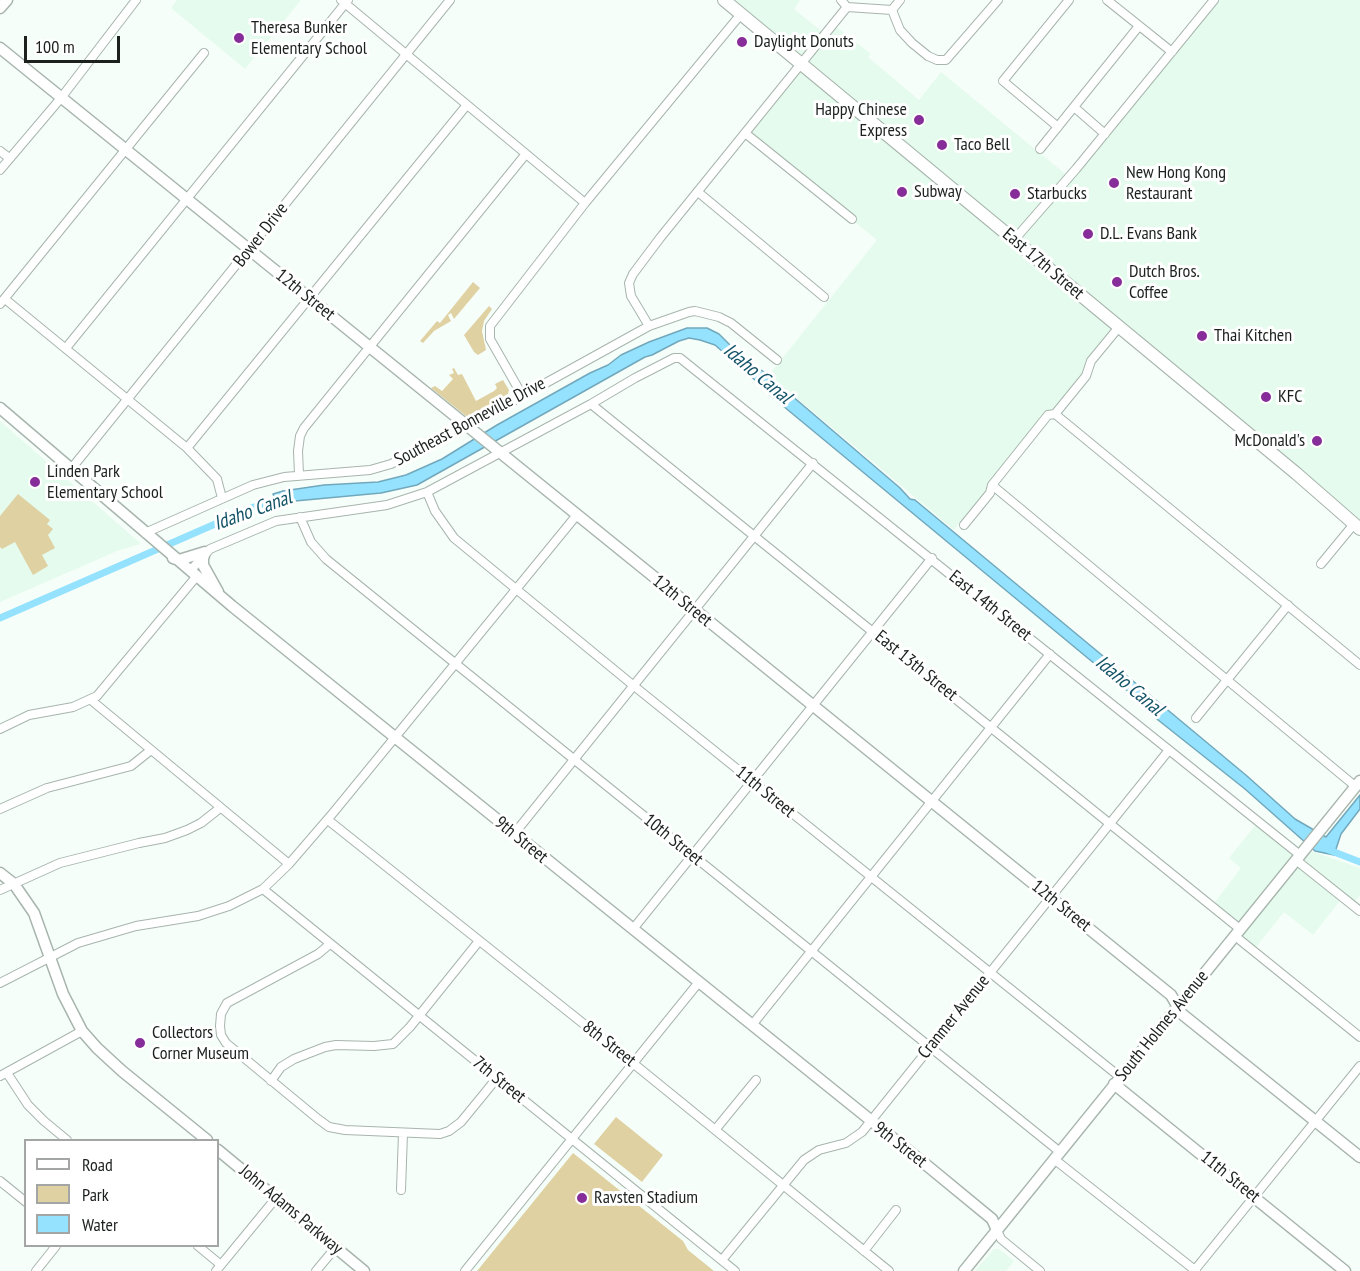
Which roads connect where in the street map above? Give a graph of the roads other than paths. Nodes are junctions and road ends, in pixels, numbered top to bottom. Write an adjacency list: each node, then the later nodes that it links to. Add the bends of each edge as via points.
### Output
1 (7, 0): 13 (street)
2 (136, 0): 22 (street)
3 (450, 0): 20 (street, Bower Drive)
4 (724, 0): 15 (main road, East 17th Street)
5 (841, 0): 12 (street)
6 (900, 0): 14 (street)
7 (998, 0): 14 (street, via 946,60 928,56 912,43 900,30)
8 (1069, 0): 25 (street, via 1003,81)
9 (1107, 0): 16 (street)
10 (1214, 0): 18 (street)
11 (345, 1): 20 (street); 35 (street)
12 (847, 7): 14 (street); 21 (street)
13 (0, 8)
14 (892, 10)
15 (741, 14): 21 (main road, East 17th Street); 36 (street)
16 (1139, 26): 18 (street); 24 (street)
17 (0, 48): 22 (street, 12th Street)
18 (1172, 52): 27 (street)
19 (204, 53): 29 (street)
20 (405, 55): 23 (street); 39 (street, Bower Drive)
21 (801, 64): 26 (street); 38 (main road, East 17th Street)
22 (61, 98): 29 (street, 12th Street); 32 (street)
23 (466, 106): 31 (street); 41 (street)
24 (1074, 107): 25 (street); 27 (street)
25 (1058, 127): 28 (street)
26 (745, 132): 34 (street); 37 (street)
27 (1105, 134): 38 (street)
28 (1040, 149)
29 (126, 150): 35 (street, 12th Street); 42 (street)
30 (0, 151): 32 (street)
31 (525, 155): 36 (street); 46 (street)
32 (9, 158): 33 (street)
33 (0, 170)
34 (698, 192): 40 (street); 43 (street, via 629,283 631,296)
35 (187, 200): 39 (street, 12th Street); 45 (street)
36 (585, 203): 48 (street, via 490,326 490,339)
37 (852, 219)
38 (1014, 240): 44 (main road, East 17th Street)
39 (249, 250): 41 (street, 12th Street); 49 (street, Bower Drive)
40 (824, 297)
41 (310, 299): 46 (street, 12th Street); 54 (street)
42 (2, 301): 45 (street)
43 (649, 326): 47 (street, Southeast Bonneville Drive, via 689,312 707,313 731,323); 48 (street, Southeast Bonneville Drive)
44 (1119, 327): 52 (street); 65 (main road, East 17th Street)
45 (66, 348): 49 (street)
46 (370, 348): 53 (street, 12th Street); 58 (street, via 304,428 298,451)
47 (777, 360)
48 (522, 395): 53 (street, Southeast Bonneville Drive)
49 (127, 399): 54 (street); 57 (street, Bower Drive)
50 (591, 404): 55 (street); 56 (street, East 14th Street, via 680,358); 67 (street, East 13th Street)
51 (0, 408): 57 (street, 9th Street)
52 (1055, 414): 59 (street, via 1048,415); 75 (street)
53 (466, 426): 55 (street, 12th Street); 58 (street, Southeast Bonneville Drive, via 381,468)
54 (188, 448): 61 (street, via 217,479)
55 (496, 451): 60 (street); 62 (street, 12th Street)
56 (813, 463): 67 (street); 70 (street, East 14th Street)
57 (71, 469): 66 (street, 9th Street)
58 (299, 474): 61 (street, Southeast Bonneville Drive, via 253,485)
59 (992, 485): 64 (street); 81 (street)
60 (427, 492): 63 (street, via 387,505); 73 (street, 11th Street, via 454,537)
61 (222, 498): 66 (street, Southeast Bonneville Drive)
62 (576, 516): 73 (street); 76 (street, 12th Street)
63 (300, 517): 68 (street, via 276,521); 79 (street, 10th Street, via 311,542 326,560)
64 (964, 525)
65 (1357, 526): 71 (street)
66 (149, 537): 69 (street, 9th Street)
67 (754, 537): 76 (street); 77 (street, East 13th Street)
68 (205, 552): 69 (street, via 179,560); 72 (street); 74 (street, via 203,565)
69 (173, 558): 72 (street, 9th Street)
70 (932, 558): 77 (street); 78 (street, East 14th Street)
71 (1321, 564)
72 (193, 574): 74 (street, 9th Street); 83 (street)
73 (517, 589): 79 (street); 82 (street, 11th Street)
74 (221, 597): 88 (street, 9th Street)
75 (1288, 606): 80 (street); 81 (street)
76 (694, 611): 82 (street); 84 (street, 12th Street)
77 (874, 632): 84 (street); 86 (street, East 13th Street)
78 (1050, 654): 86 (street); 90 (street, East 14th Street)
79 (456, 665): 88 (street); 91 (street, 10th Street)
80 (1360, 665)
81 (1227, 680): 85 (street); 93 (street)
82 (634, 686): 91 (street); 92 (street, 11th Street)
83 (91, 700): 87 (street, via 29,715); 89 (street)
84 (813, 706): 92 (street); 94 (street, 12th Street)
85 (1196, 718)
86 (992, 727): 94 (street); 98 (street, East 13th Street)
87 (0, 729)
88 (395, 739): 97 (street); 99 (street, 9th Street)
89 (151, 750): 95 (street); 96 (street, via 131,766 47,788)
90 (1169, 750): 98 (street, Cranmer Avenue); 100 (street, East 14th Street)
91 (573, 760): 99 (street); 101 (street, 10th Street)
92 (753, 782): 101 (street); 104 (street, 11th Street)
93 (1358, 784): 100 (street, South Holmes Avenue)
94 (931, 802): 104 (street); 108 (street, 12th Street)
95 (220, 808): 102 (street); 105 (street, via 188,830 60,863)
96 (0, 809)
97 (328, 820): 102 (street); 112 (street, 8th Street)
98 (1110, 824): 108 (street, Cranmer Avenue); 111 (street, East 13th Street)
99 (514, 834): 110 (street, 9th Street)
100 (1301, 854): 109 (street, East 14th Street); 111 (street, South Holmes Avenue)
101 (692, 856): 110 (street); 114 (street, 10th Street)
102 (289, 864): 106 (street)
103 (0, 873): 105 (street)
104 (872, 878): 114 (street); 116 (street, 11th Street)
105 (14, 884): 107 (street); 115 (street, via 34,913)
106 (263, 889): 113 (street, 7th Street); 115 (street, via 198,916 117,931)
107 (0, 890)
108 (1051, 898): 116 (street, Cranmer Avenue); 119 (street, 12th Street, via 1171,995)
109 (1360, 911)
110 (633, 929): 117 (street, 9th Street)
111 (1238, 932): 119 (street, South Holmes Avenue); 123 (street, East 13th Street)
112 (479, 941): 120 (street); 125 (street, 8th Street)
113 (330, 945): 120 (street, 7th Street); 130 (street, via 232,999 223,1009 220,1026 226,1043)
114 (812, 951): 121 (street); 124 (street, 10th Street)
115 (50, 956): 118 (street); 122 (street)
116 (990, 973): 124 (street, Cranmer Avenue); 131 (street, 11th Street)
117 (699, 982): 121 (street, 9th Street); 125 (street)
118 (0, 983)
119 (1178, 1005): 131 (street, South Holmes Avenue); 132 (street, 12th Street, via 1182,1014)
120 (418, 1016): 128 (street, 7th Street); 130 (street, via 393,1044 325,1047 281,1067)
121 (752, 1025): 133 (street, 9th Street)
122 (82, 1031): 127 (street); 137 (street, via 122,1071)
123 (1360, 1037)
124 (932, 1046): 133 (street, Cranmer Avenue); 140 (street, 10th Street)
125 (634, 1064): 134 (street, 8th Street); 138 (street)
126 (1360, 1065): 132 (street)
127 (3, 1075): 136 (street, via 28,1105)
128 (497, 1078): 135 (street, via 449,1131 435,1135); 138 (street, 7th Street)
129 (756, 1080): 134 (street)
130 (271, 1081): 135 (street, via 329,1127)
131 (1117, 1081): 140 (street, South Holmes Avenue); 145 (street, 11th Street)
132 (1316, 1120): 141 (street, 12th Street); 145 (street)
133 (870, 1121): 143 (street, Cranmer Avenue, via 856,1138 819,1150 804,1160); 149 (street, 9th Street, via 992,1219)
134 (715, 1130): 143 (street, 8th Street)
135 (403, 1133): 144 (street)
136 (66, 1139)
137 (206, 1139)
138 (572, 1139): 154 (street, 7th Street); 159 (street)
139 (219, 1150): 146 (street, John Adams Parkway)
140 (1057, 1156): 149 (street, South Holmes Avenue); 164 (street, 10th Street)
141 (1360, 1157)
142 (0, 1181): 147 (street)
143 (783, 1185): 153 (street, 8th Street); 154 (street, Cranmer Avenue)
144 (401, 1190)
145 (1255, 1197): 164 (street); 165 (street, 11th Street)
146 (276, 1198): 152 (street, John Adams Parkway); 155 (street)
147 (24, 1200)
148 (897, 1210): 153 (street)
149 (997, 1230): 162 (street, South Holmes Avenue); 163 (street, 9th Street, via 1001,1239)
150 (54, 1247): 156 (street)
151 (200, 1247): 155 (street)
152 (336, 1247): 157 (street); 158 (street, John Adams Parkway)
153 (864, 1251): 161 (street, 8th Street)
154 (722, 1260): 160 (street, 7th Street)
155 (219, 1268)
156 (36, 1271)
157 (316, 1271)
158 (364, 1271)
159 (465, 1271)
160 (735, 1271)
161 (889, 1271)
162 (964, 1271)
163 (1040, 1271)
164 (1195, 1271)
165 (1345, 1271)

